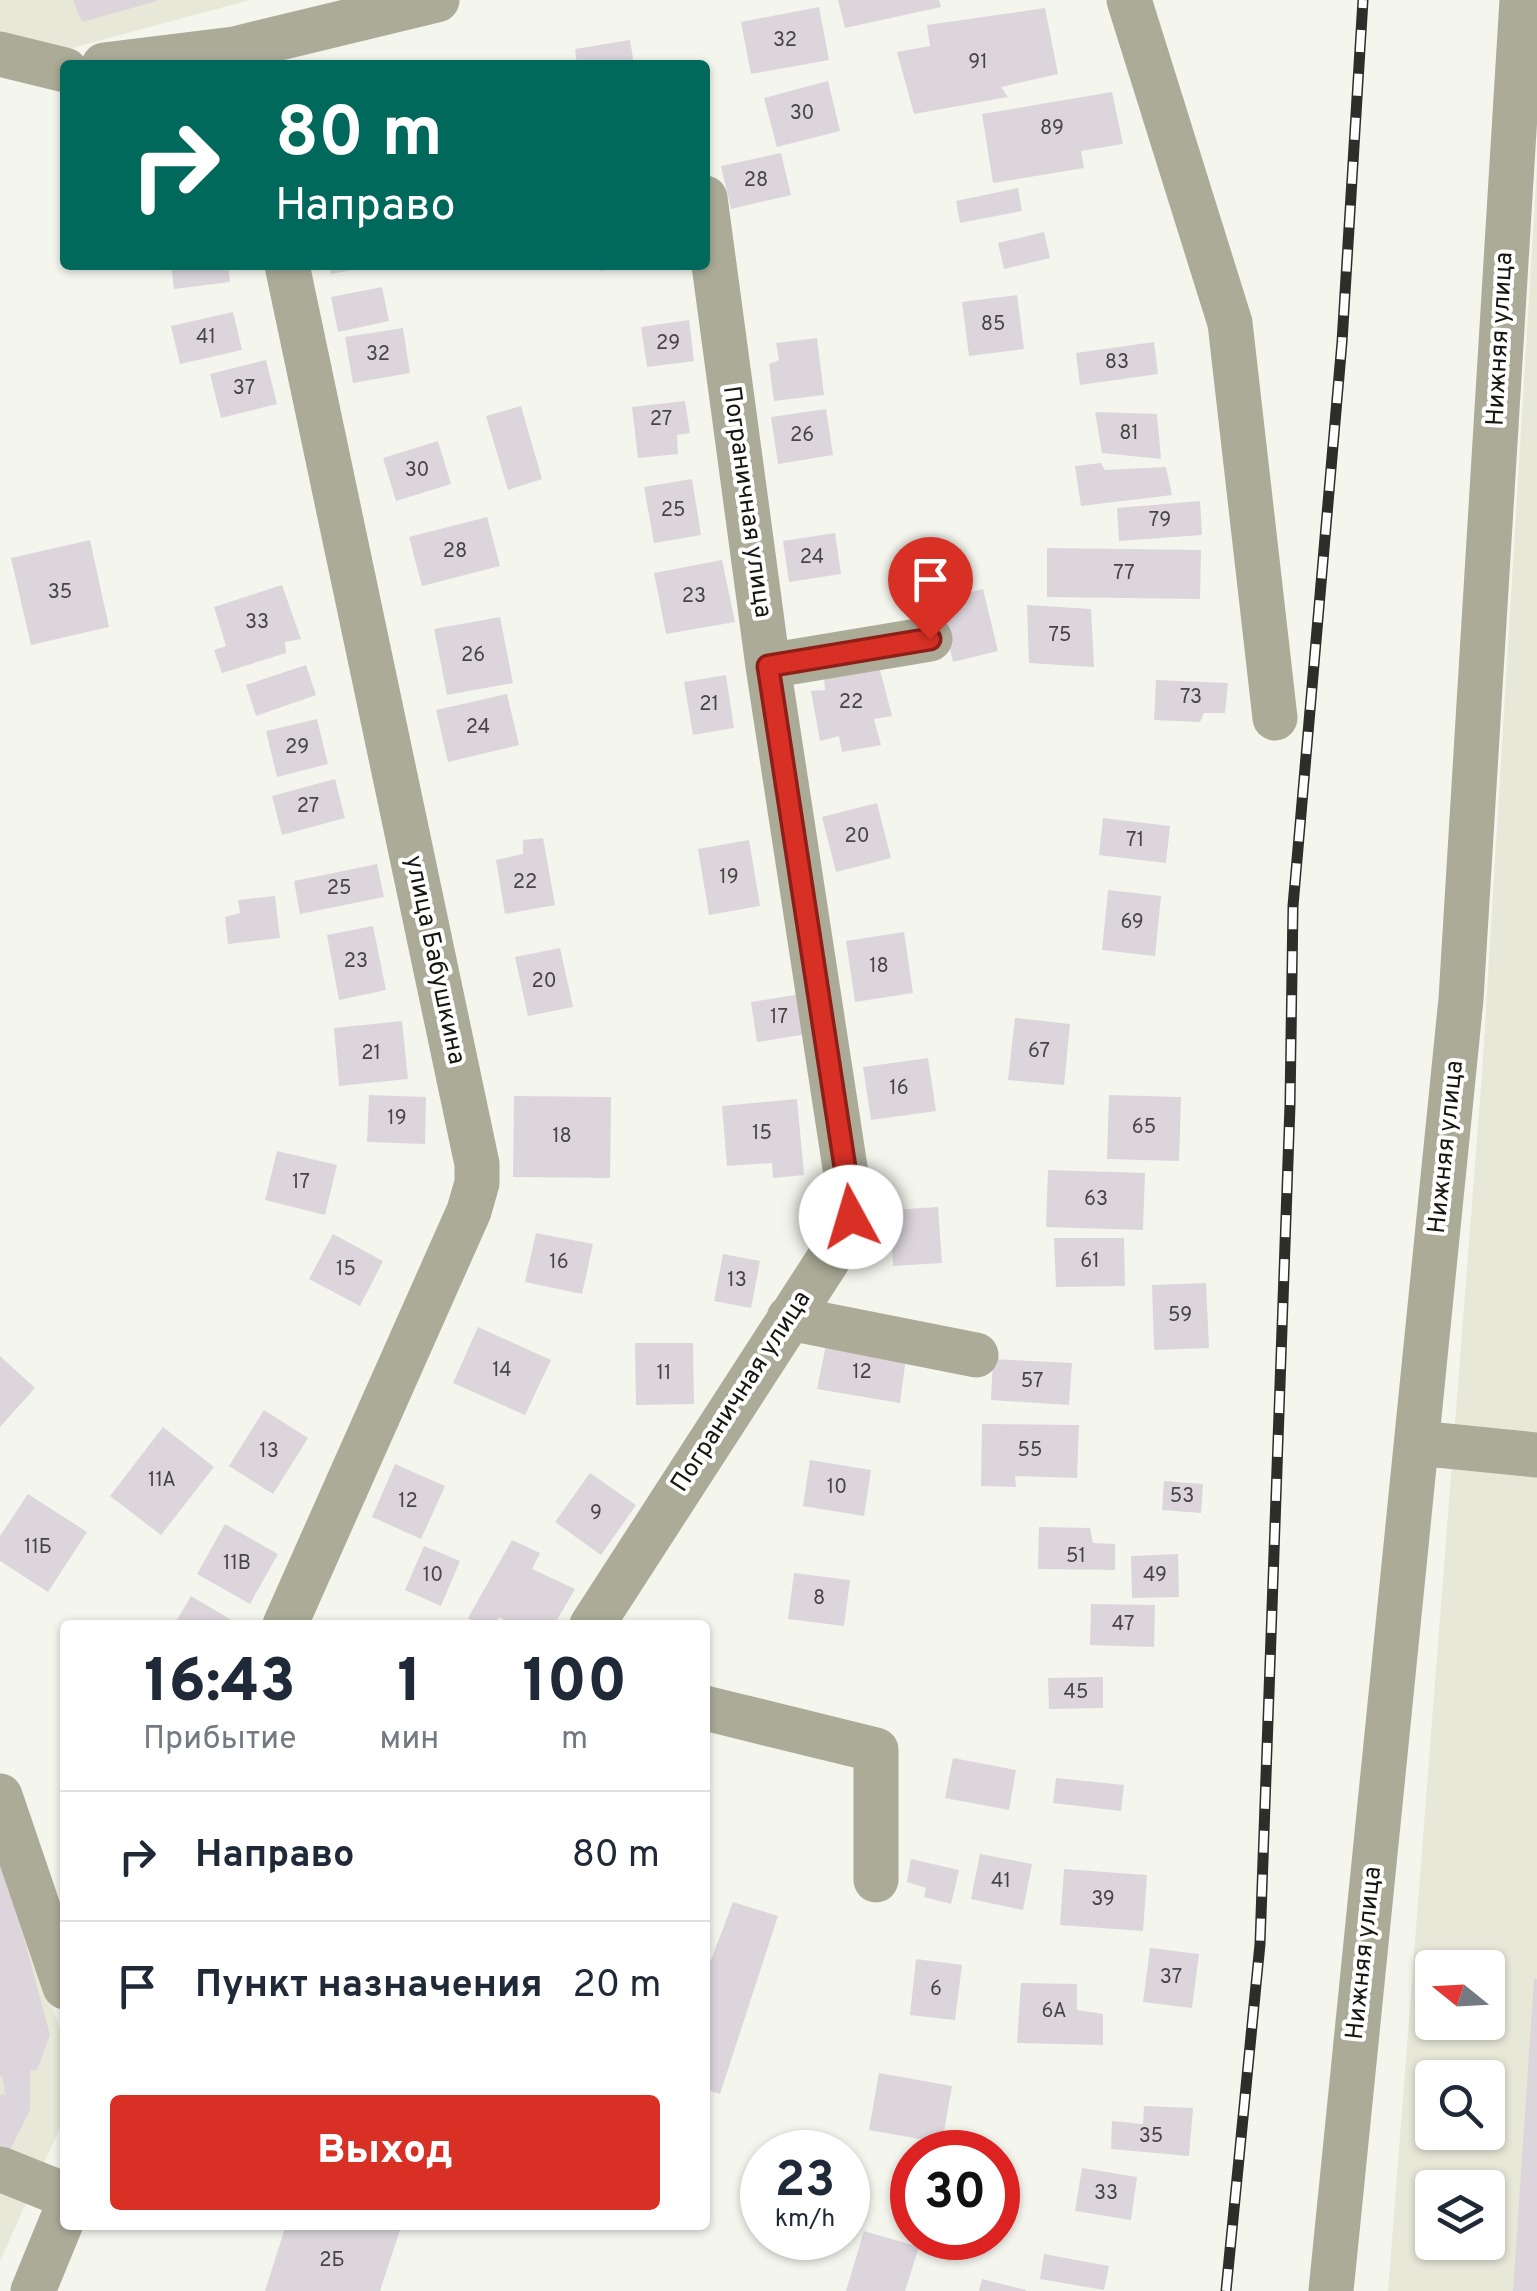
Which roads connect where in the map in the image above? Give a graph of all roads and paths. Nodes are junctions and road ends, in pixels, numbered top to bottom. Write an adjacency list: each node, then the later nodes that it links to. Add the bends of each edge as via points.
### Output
1 (437, 0): 5 (street, via 234,49)
2 (1129, 0): 11 (street, via 1230,323)
3 (1522, 0): 14 (street, Нижняя улица, via 1462,999)
4 (0, 54): 6 (street)
5 (145, 60)
6 (60, 69)
7 (710, 235): 10 (street, Пограничная улица)
8 (288, 270): 16 (street, улица Бабушкина, via 477,1183)
9 (930, 639): 10 (street)
10 (768, 666): 12 (street, Пограничная улица, via 851,1217)
11 (1275, 718)
12 (789, 1318): 13 (street); 17 (street, Пограничная улица)
13 (976, 1355)
14 (1417, 1443): 15 (street); 26 (street, Нижняя улица)
15 (1537, 1455)
16 (286, 1620)
17 (595, 1620)
18 (710, 1709): 20 (street, via 876,1750)
19 (0, 1796): 21 (street)
20 (876, 1880)
21 (60, 1971)
22 (0, 2169): 23 (street)
23 (60, 2194)
24 (60, 2225): 25 (street)
25 (32, 2291)
26 (1331, 2291)

